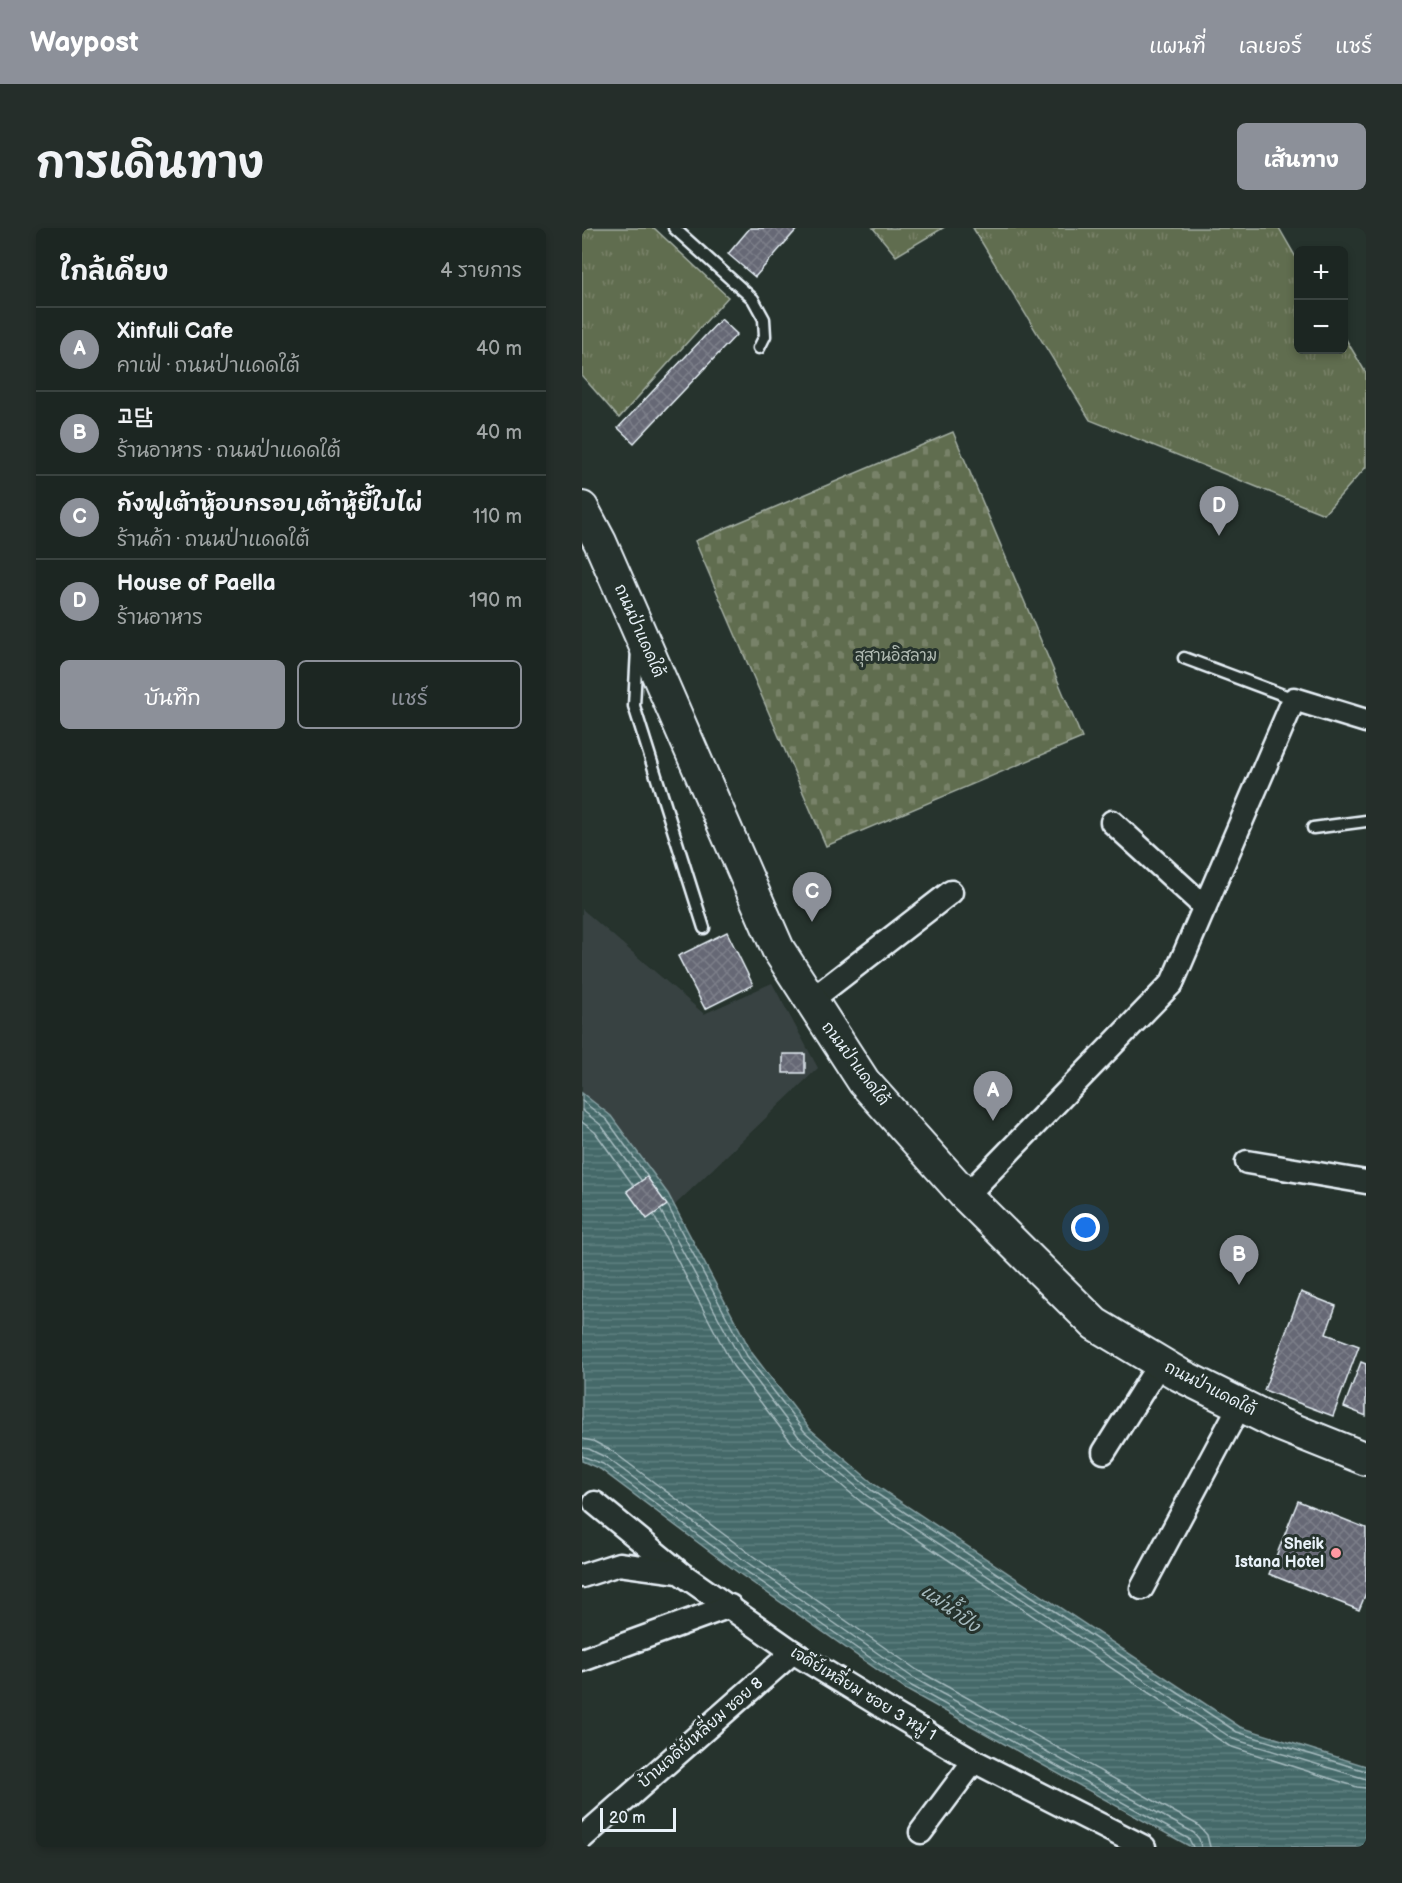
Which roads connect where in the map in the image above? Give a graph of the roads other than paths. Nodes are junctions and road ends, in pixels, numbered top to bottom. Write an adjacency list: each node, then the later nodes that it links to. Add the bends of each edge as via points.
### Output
1 (674, 228): 2 (lane, via 753,299 764,319 765,336)
2 (759, 348)
3 (582, 508): 4 (street, ถนนป่าแดดใต้)
4 (638, 628): 13 (lane, via 634,706); 14 (street, ถนนป่าแดดใต้, via 778,949)
5 (1184, 658): 6 (lane)
6 (1294, 699): 7 (street); 12 (street)
7 (1366, 721)
8 (1366, 820): 10 (lane)
9 (1112, 822): 12 (street)
10 (1313, 828)
11 (951, 892): 14 (street)
12 (1204, 907): 17 (street, via 1172,982)
13 (704, 928)
14 (810, 1001): 17 (street, ถนนป่าแดดใต้, via 864,1082)
15 (1247, 1162): 16 (street)
16 (1366, 1182)
17 (966, 1196): 18 (street, ถนนป่าแดดใต้, via 1095,1324)
18 (1160, 1364): 19 (street, ถนนป่าแดดใต้); 20 (street)
19 (1240, 1405): 21 (street, ถนนป่าแดดใต้); 25 (street)
20 (1104, 1452)
21 (1366, 1459)
22 (595, 1503): 23 (street)
23 (679, 1572): 24 (street, เจดีย์เหลี่ยม ซอย 3 หมู่ 1, via 619,1564); 26 (street, เจดีย์เหลี่ยม ซอย 3 หมู่ 1)
24 (582, 1576)
25 (1142, 1588)
26 (730, 1606): 27 (street, เจดีย์เหลี่ยม ซอย 3 หมู่ 1); 28 (street)
27 (793, 1652): 29 (street, เจดีย์เหลี่ยม ซอย 3 หมู่ 1); 31 (street, บ้านเจดีย์เหลี่ยม ซอย 8)
28 (582, 1660)
29 (974, 1761): 30 (street); 32 (street, เจดีย์เหลี่ยม ซอย 3 หมู่ 1)
30 (921, 1832)
31 (582, 1838)
32 (1144, 1847)

